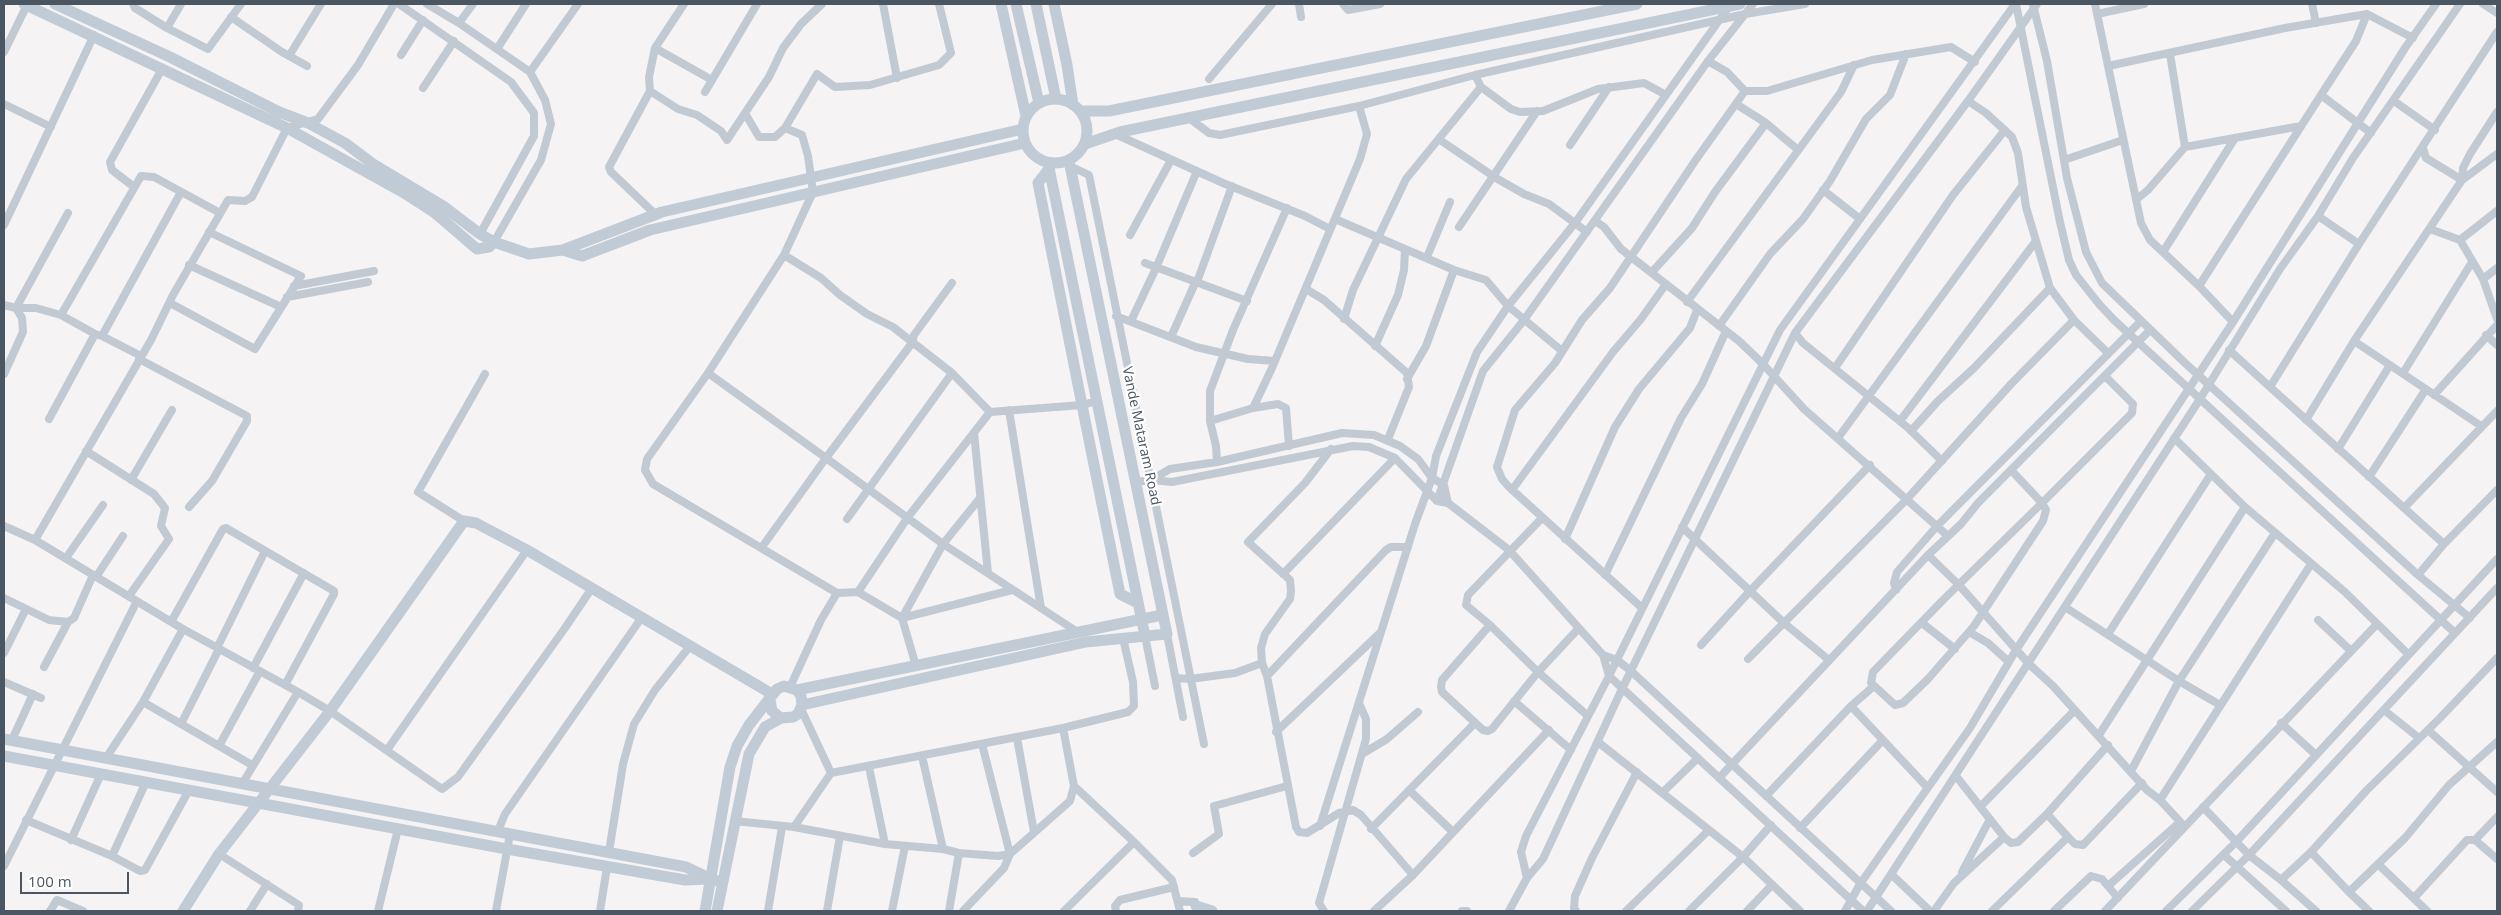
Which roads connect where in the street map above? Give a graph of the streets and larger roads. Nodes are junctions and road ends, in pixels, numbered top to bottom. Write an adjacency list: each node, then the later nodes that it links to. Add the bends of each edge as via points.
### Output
1 (26, 4): 38 (street); 57 (street)
2 (55, 4): 94 (street)
3 (132, 4): 50 (street)
4 (181, 4): 50 (street)
5 (241, 4): 43 (street)
6 (321, 4): 61 (street)
7 (394, 4): 94 (street, via 343,88 318,119)
8 (399, 4): 45 (street)
9 (427, 4): 47 (street)
10 (473, 4): 47 (street)
11 (526, 4): 56 (street)
12 (578, 4): 68 (street)
13 (684, 4): 55 (street)
14 (757, 4): 72 (street)
15 (822, 4): 91 (street, via 783,48)
16 (883, 4): 70 (street)
17 (939, 4): 70 (street, via 951,53 939,65)
18 (1000, 4): 92 (street)
19 (1016, 4): 84 (street)
20 (1036, 4): 81 (street)
21 (1054, 4): 88 (street)
22 (1272, 4): 71 (street)
23 (1299, 4): 44 (street)
24 (1343, 4): 25 (street, via 1348,10)
25 (1377, 4)
26 (1637, 4): 37 (street)
27 (1753, 4): 39 (street)
28 (1805, 4): 39 (street)
29 (2016, 4): 49 (street); 63 (street)
30 (2095, 4): 41 (street)
31 (2144, 4): 41 (street)
32 (2312, 4): 48 (street)
33 (2436, 4): 53 (street)
34 (2460, 4): 83 (street)
35 (2483, 4): 40 (street)
36 (2035, 5): 49 (street); 117 (street)
37 (1609, 6): 88 (street, via 1109,111)
38 (43, 7): 52 (street)
39 (1737, 7): 46 (street); 46 (street); 62 (street); 93 (street)
40 (2497, 13)
41 (2097, 14): 66 (street)
42 (2367, 14): 48 (street); 53 (street); 80 (street, via 2356,41)
43 (232, 17): 50 (street, via 208,49); 61 (street)
44 (1301, 17)
45 (424, 20): 54 (street); 60 (street)
46 (1718, 22): 69 (street); 79 (street)
47 (459, 23): 56 (street)
48 (2316, 23): 59 (street)
49 (2022, 25): 82 (street); 200 (street, via 2069,260 2076,275 2099,304)
50 (168, 28)
51 (2497, 32): 103 (street)
52 (94, 35): 67 (street); 98 (street)
53 (2414, 38): 96 (street)
54 (454, 41): 74 (street); 148 (street, via 511,82 534,113 534,136)
55 (655, 48): 72 (street); 76 (street, via 649,77)
56 (497, 49): 68 (street)
57 (4, 52)
58 (1906, 54): 63 (street, via 1951,47); 64 (street); 127 (street, via 1890,95 1866,119)
59 (2170, 54): 66 (street); 112 (street)
60 (401, 55)
61 (289, 56): 65 (street)
62 (1708, 61): 77 (street, via 1727,72); 140 (street)
63 (1975, 62): 139 (street)
64 (1854, 65): 77 (street, via 1767,91); 114 (street, via 1841,92)
65 (307, 66)
66 (2108, 66): 108 (street)
67 (162, 69): 99 (street); 126 (street, via 110,162 112,170)
68 (530, 72): 153 (street, via 546,100 551,124 549,140)
69 (1476, 75): 73 (street); 87 (street)
70 (897, 78): 100 (street, via 870,85 835,87 817,74)
71 (1209, 78)
72 (712, 80): 78 (street)
73 (1480, 87): 89 (street, via 1511,109); 107 (street)
74 (423, 88)
75 (1609, 88): 79 (street, via 1644,83); 89 (street); 111 (street)
76 (650, 91): 91 (street, via 721,131 727,140); 136 (street, via 609,167)
77 (1746, 91): 86 (street)
78 (705, 92)
79 (1666, 95): 141 (street)
80 (2321, 95): 96 (street); 97 (street)
81 (1056, 99): 84 (street); 88 (street)
82 (1968, 101): 102 (street); 199 (street)
83 (2394, 101): 103 (street); 104 (street)
84 (1039, 103): 92 (street)
85 (4, 104): 98 (street)
86 (1736, 104): 95 (street); 159 (street)
87 (1359, 106): 93 (street, via 1220,135 1210,133); 138 (street, via 1367,134 1360,159)
88 (1076, 108): 110 (street, via 1087,126)
89 (1537, 111): 121 (street)
90 (2497, 112): 123 (street, via 2470,154 2463,168)
91 (746, 115): 100 (street, via 759,137 775,137)
92 (1026, 116): 101 (street)
93 (1189, 118): 105 (street)
94 (308, 123): 99 (street); 148 (street, via 443,206)
95 (1766, 123): 114 (street); 168 (street, via 1692,228)
96 (2358, 123): 104 (street); 195 (street)
97 (2301, 126): 106 (street); 175 (street)
98 (51, 127): 142 (street)
99 (287, 128): 135 (street, via 252,197 245,201 228,200); 153 (street, via 404,193 435,213 477,248 489,247)
100 (785, 128): 122 (street, via 802,135)
101 (1022, 129): 109 (street); 122 (street)
102 (2005, 130): 125 (street, via 2012,137 2018,153); 217 (street, via 1954,195)
103 (2435, 130): 113 (street)
104 (2371, 132): 137 (street)
105 (1114, 134): 110 (street); 116 (street)
106 (2235, 138): 112 (street); 157 (street)
107 (1440, 140): 121 (street); 150 (street, via 1406,179)
108 (2124, 140): 117 (street); 130 (street)
109 (1025, 143): 119 (street, via 1030,152); 129 (street)
110 (1085, 144): 118 (street)
111 (1570, 145)
112 (2185, 147): 130 (street)
113 (2422, 148): 123 (street, via 2426,158); 154 (street)
114 (1797, 149): 180 (street)
115 (2497, 154): 123 (street)
116 (1172, 160): 120 (street); 149 (street)
117 (2064, 160): 194 (street, via 2086,252 2095,271 2102,283)
118 (1069, 163): 119 (street); 188 (street, via 1089,175); 266 (street, Vande Mataram Road)
119 (1048, 166): 234 (street); 235 (street, via 1038,183)
120 (1197, 171): 124 (street); 164 (street)
121 (1493, 175): 141 (street, via 1524,194 1549,204); 143 (street)
122 (810, 177): 129 (street); 136 (street)
123 (2462, 180): 145 (street)
124 (1232, 186): 132 (street); 170 (street)
125 (2022, 186): 151 (street); 232 (street, via 1895,356)
126 (134, 187): 128 (street, via 144,175); 187 (street)
127 (1823, 190): 139 (street); 197 (street, via 1803,219 1770,254)
128 (181, 192): 135 (street); 201 (street)
129 (813, 192): 156 (street, via 650,230 582,256); 158 (street)
130 (2137, 199): 157 (street, via 2141,223 2150,240)
131 (1450, 202): 160 (street)
132 (1286, 208): 144 (street); 179 (street)
133 (2497, 211): 152 (street)
134 (68, 212): 184 (street)
135 (220, 213): 146 (street)
136 (656, 215): 156 (street)
137 (2318, 216): 154 (street); 209 (street)
138 (1334, 219): 144 (street); 150 (street)
139 (1860, 219): 215 (street, via 1780,330)
140 (1595, 221): 147 (street); 159 (street)
141 (1574, 222): 147 (street); 183 (street)
142 (4, 225)
143 (1459, 228)
144 (1330, 229): 177 (street)
145 (2430, 229): 152 (street); 204 (street)
146 (209, 232): 163 (street); 174 (street, via 301,276)
147 (1587, 232): 191 (street)
148 (480, 234): 153 (street)
149 (1130, 235)
150 (1379, 237): 155 (street); 189 (street, via 1353,290)
151 (2036, 240): 176 (street); 243 (street)
152 (2460, 240): 161 (street)
153 (494, 242): 156 (street, via 529,254)
154 (2359, 244): 228 (street)
155 (1405, 249): 160 (street); 208 (street, via 1398,294)
156 (563, 250)
157 (2163, 252): 175 (street)
158 (784, 255): 206 (street); 218 (street)
159 (1631, 256): 168 (street); 210 (street)
160 (1426, 257): 166 (street)
161 (2472, 262): 169 (street); 220 (street)
162 (1145, 263): 164 (street)
163 (189, 266): 181 (street); 185 (street)
164 (1156, 268): 170 (street); 193 (street)
165 (2497, 268): 169 (street)
166 (1454, 270): 183 (street, via 1486,280); 226 (street, via 1426,346)
167 (374, 271): 174 (street)
168 (1652, 272): 173 (street)
169 (2483, 279): 190 (street)
170 (1196, 281): 179 (street); 203 (street)
171 (368, 282): 178 (street)
172 (952, 283): 206 (street, via 914,335)
173 (1666, 284): 180 (street); 269 (street, via 1612,352)
174 (294, 286): 178 (street)
175 (2199, 286): 195 (street)
176 (2050, 288): 192 (street); 246 (street)
177 (1306, 289): 189 (street, via 1324,300); 214 (street)
178 (287, 298): 185 (street)
179 (1247, 301): 211 (street)
180 (1687, 302): 186 (street)
181 (170, 303): 185 (street, via 255,349); 213 (street)
182 (4, 306): 184 (street)
183 (1508, 306): 191 (street); 263 (street, via 1469,368 1436,456)
184 (16, 308): 187 (street, via 36,308); 221 (street, via 22,318 22,332)
185 (280, 308)
186 (1697, 310): 197 (street); 291 (street, via 1690,328 1639,389 1615,427)
187 (61, 315): 201 (street)
188 (1116, 316): 193 (street); 265 (street)
189 (1344, 319): 208 (street)
190 (2497, 319)
191 (1524, 320): 210 (street); 267 (street, via 1483,371)
192 (2074, 320): 212 (street); 257 (street, via 2012,382)
193 (1131, 321): 203 (street)
194 (2141, 321): 198 (street); 200 (street)
195 (2233, 322): 223 (street)
196 (2497, 325): 202 (street)
197 (1722, 329): 215 (street); 308 (street, via 1702,384)
198 (2150, 330): 205 (street); 223 (street)
199 (1795, 333): 217 (street); 225 (street)
200 (2128, 333): 205 (street); 212 (street)
201 (98, 335): 213 (street); 241 (street)
202 (2486, 335): 207 (street); 231 (street)
203 (1171, 337): 211 (street)
204 (2354, 341): 216 (street); 242 (street)
205 (2138, 342): 224 (street); 229 (street)
206 (912, 343): 219 (street); 255 (street)
207 (2497, 344)
208 (1375, 346): 226 (street, via 1407,373)
209 (2229, 350): 227 (street); 228 (street)
210 (1562, 351): 269 (street, via 1515,410 1497,467)
211 (1224, 353): 214 (street); 244 (street, via 1210,391)
212 (2108, 353): 286 (street)
213 (140, 357): 254 (street); 279 (street, via 248,416 212,481)
214 (1275, 361): 236 (street)
215 (1762, 363): 225 (street); 287 (street)
216 (2390, 365): 220 (street); 253 (street)
217 (1835, 368): 232 (street)
218 (708, 373): 255 (street); 296 (street, via 647,459 645,470 653,484)
219 (952, 373): 240 (street); 268 (street)
220 (2403, 373): 230 (street)
221 (4, 374)
222 (485, 374): 284 (street, via 418,492)
223 (2198, 374): 227 (street); 229 (street)
224 (2104, 376): 260 (street); 276 (street, via 2131,402 2134,407 2132,413)
225 (1773, 377): 248 (street); 293 (street)
226 (1408, 379): 250 (street, via 1409,387)
227 (2210, 384): 233 (street); 309 (street)
228 (2270, 387): 242 (street)
229 (2190, 388): 233 (street); 356 (street)
230 (2426, 389): 231 (street); 262 (street)
231 (2434, 394): 245 (street)
232 (1869, 396): 243 (street); 248 (street)
233 (2200, 399): 249 (street); 333 (street)
234 (1097, 401): 235 (street); 322 (street)
235 (1082, 405): 238 (street); 322 (street, via 1120,594)
236 (1253, 408): 244 (street); 251 (street, via 1278,404 1286,408)
237 (172, 410): 264 (street)
238 (1009, 410): 240 (street); 325 (street)
239 (2497, 411): 245 (street)
240 (990, 412): 247 (street)
241 (49, 419)
242 (2306, 420): 253 (street)
243 (1900, 421): 246 (street)
244 (1210, 422): 258 (street)
245 (2481, 426): 280 (street)
246 (1911, 431): 257 (street)
247 (974, 433): 272 (street); 281 (street)
248 (1838, 438): 259 (street)
249 (2174, 438): 261 (street); 324 (street)
250 (1388, 440): 251 (street, via 1374,435 1342,433); 263 (street, via 1418,459)
251 (1289, 446): 258 (street)
252 (1332, 449): 256 (street, via 1369,447); 265 (street, via 1172,482); 307 (street, via 1305,483 1248,542)
253 (2338, 449): 262 (street)
254 (86, 451): 264 (street); 292 (street)
255 (826, 458): 268 (street); 296 (street)
256 (1395, 458): 271 (street); 307 (street)
257 (1942, 461): 273 (street)
258 (1217, 462): 265 (street, via 1170,469)
259 (1870, 465): 273 (street); 316 (street)
260 (2011, 470): 276 (street); 290 (street)
261 (2211, 474): 278 (street); 349 (street)
262 (2369, 477): 280 (street)
263 (1432, 478): 267 (street); 271 (street)
264 (131, 480): 319 (street, via 162,502 165,508 161,526 169,540)
265 (1150, 480): 266 (street); 377 (street)
266 (1135, 482): 329 (street, Vande Mataram Road)
267 (1444, 485): 274 (street); 275 (street)
268 (868, 489): 281 (street); 283 (street)
269 (1512, 490): 282 (street)
270 (2497, 490): 295 (street)
271 (1427, 492): 274 (street); 297 (street)
272 (980, 498): 294 (street); 306 (street)
273 (1907, 498): 286 (street); 338 (street)
274 (1437, 501): 275 (street)
275 (1448, 503): 299 (street)
276 (2042, 503): 311 (street); 328 (street, via 2046,510 2043,521)
277 (103, 505): 302 (street)
278 (2245, 506): 288 (street); 363 (street)
279 (189, 508)
280 (2404, 508): 295 (street)
281 (908, 517): 294 (street); 318 (street)
282 (1542, 518): 291 (street); 299 (street)
283 (847, 519)
284 (464, 521): 298 (street, via 476,523); 397 (street)
285 (4, 526): 292 (street)
286 (1938, 526): 290 (street); 314 (street, via 1897,572)
287 (1682, 527): 293 (street); 326 (street)
288 (2275, 533): 304 (street); 378 (street)
289 (123, 536): 310 (street)
290 (1948, 536): 301 (street)
291 (1565, 539): 308 (street)
292 (35, 540): 302 (street)
293 (1695, 541): 316 (street); 372 (street)
294 (943, 544): 306 (street); 331 (street)
295 (2444, 544): 309 (street)
296 (762, 547): 317 (street)
297 (1408, 547): 345 (street); 374 (street, via 1386,550)
298 (526, 550): 312 (street); 421 (street)
299 (1509, 550): 341 (street, via 1468,594 1466,601 1466,605); 343 (street)
300 (264, 551): 305 (street); 337 (street, via 224,528); 354 (street)
301 (1928, 555): 311 (street); 314 (street)
302 (66, 558): 310 (street)
303 (2497, 560): 323 (street)
304 (2311, 564): 340 (street); 392 (street)
305 (304, 573): 371 (street); 380 (street, via 333,589 334,594)
306 (988, 573): 313 (street)
307 (1283, 574): 367 (street, via 1290,580 1291,596 1265,634 1261,648)
308 (1605, 575): 326 (street)
309 (2418, 575): 323 (street)
310 (94, 576): 319 (street); 336 (street, via 74,618)
311 (1959, 585): 328 (street); 339 (street)
312 (592, 588): 330 (street); 421 (street, via 470,761 447,787 442,789 429,781)
313 (1012, 590): 325 (street); 331 (street)
314 (1896, 590): 365 (street)
315 (2497, 590): 334 (street)
316 (1750, 591): 338 (street); 352 (street)
317 (837, 592): 318 (street); 383 (street, via 821,620)
318 (858, 592): 331 (street)
319 (129, 596): 321 (street)
320 (4, 598): 327 (street)
321 (137, 601): 337 (street); 420 (street)
322 (1138, 603): 332 (street)
323 (2454, 604): 333 (street); 334 (street)
324 (2064, 607): 349 (street); 368 (street)
325 (1041, 608): 344 (street)
326 (1642, 608): 364 (street)
327 (26, 609): 336 (street, via 49,620); 358 (street)
328 (1982, 613): 346 (street); 356 (street)
329 (1162, 614): 332 (street); 348 (street, Vande Mataram Road)
330 (642, 617): 353 (street); 471 (street, via 505,814)
331 (902, 618): 369 (street)
332 (1141, 618): 344 (street); 350 (street)
333 (2441, 618): 347 (street); 359 (street)
334 (2470, 618): 347 (street)
335 (2318, 620): 357 (street)
336 (68, 622): 370 (street)
337 (171, 622): 342 (street)
338 (1784, 623): 362 (street); 365 (street)
339 (1922, 623): 355 (street); 382 (street, via 1873,672 1870,681)
340 (2377, 624): 357 (street); 359 (street)
341 (1490, 625): 373 (street); 402 (street, via 1442,680 1442,692)
342 (183, 629): 354 (street); 390 (street)
343 (1578, 629): 360 (street); 373 (street)
344 (1076, 631): 369 (street)
345 (1382, 632): 391 (street); 408 (street)
346 (1969, 632): 355 (street); 366 (street, via 1988,643)
347 (2455, 633): 396 (street)
348 (1167, 634): 350 (street); 376 (street, Vande Mataram Road)
349 (2108, 634): 363 (street)
350 (1145, 636): 351 (street); 381 (street)
351 (1123, 638): 394 (street, via 1086,642); 405 (street, via 1133,682 1134,706 1128,712)
352 (1701, 645)
353 (690, 646): 387 (street); 487 (street, via 654,690 634,724 623,764)
354 (218, 649): 371 (street); 404 (street)
355 (1955, 649): 382 (street, via 1899,706 1891,703)
356 (2016, 650): 366 (street); 368 (street)
357 (2351, 651): 403 (street)
358 (4, 653)
359 (2408, 654): 424 (street)
360 (1603, 655): 364 (street); 375 (street)
361 (2497, 658): 407 (street)
362 (1748, 659)
363 (2147, 659): 378 (street); 409 (street)
364 (1617, 660): 372 (street); 375 (street)
365 (1829, 660): 429 (street)
366 (2009, 662): 445 (street, via 1970,728)
367 (1262, 663): 374 (street); 377 (street, via 1235,672)
368 (2029, 664): 395 (street); 438 (street)
369 (916, 666): 383 (street)
370 (44, 667)
371 (256, 670): 380 (street); 419 (street)
372 (1631, 671): 384 (street); 429 (street)
373 (1538, 672): 389 (street); 399 (street)
374 (1266, 676): 408 (street)
375 (1608, 676): 384 (street); 399 (street)
376 (1176, 678): 377 (street); 400 (street, Vande Mataram Road)
377 (1190, 679): 417 (street)
378 (2179, 681): 392 (street); 434 (street)
379 (4, 682): 386 (street)
380 (284, 684): 385 (street)
381 (1155, 686)
382 (1874, 686): 393 (street)
383 (793, 688): 387 (street, via 777,689); 394 (street, via 801,696)
384 (1622, 689): 414 (street); 428 (street)
385 (298, 692): 397 (street); 431 (street)
386 (33, 694): 388 (street); 412 (street)
387 (771, 697): 401 (street, via 772,711); 507 (street, via 749,725 730,767)
388 (41, 698)
389 (1514, 701): 402 (street, via 1492,729 1482,730); 406 (street)
390 (143, 702): 404 (street); 427 (street)
391 (1359, 702): 423 (street, via 1367,729); 464 (street)
392 (2220, 705): 452 (street)
393 (1852, 706): 413 (street); 451 (street)
394 (801, 707): 401 (street, via 793,717); 436 (street)
395 (2075, 710): 409 (street); 454 (street)
396 (2384, 710): 411 (street); 494 (street)
397 (330, 711): 421 (street); 446 (street)
398 (1418, 712): 423 (street, via 1388,739)
399 (1588, 716): 422 (street)
400 (1183, 717)
401 (781, 718): 461 (street, via 765,727 748,754)
402 (1475, 723): 448 (street)
403 (2281, 723): 424 (street); 455 (street)
404 (181, 724): 419 (street)
405 (1063, 728): 410 (street); 443 (street)
406 (1549, 730): 422 (street); 473 (street)
407 (2428, 730): 411 (street); 432 (street)
408 (1276, 732): 444 (street)
409 (2099, 735): 418 (street)
410 (1017, 738): 416 (street); 472 (street)
411 (2419, 738): 488 (street, via 2366,790)
412 (8, 740): 420 (street)
413 (1883, 740): 445 (street); 467 (street)
414 (1598, 742): 435 (street); 505 (street, via 1543,859)
415 (2497, 742): 432 (street)
416 (982, 744): 426 (street); 491 (street)
417 (1204, 744)
418 (2108, 745): 434 (street); 457 (street)
419 (218, 746): 431 (street)
420 (61, 749): 427 (street); 430 (street)
421 (387, 750)
422 (1571, 750): 505 (street, via 1526,836 1522,852)
423 (1362, 754): 456 (street)
424 (2316, 755): 481 (street)
425 (4, 756): 430 (street)
426 (922, 756): 433 (street); 485 (street)
427 (106, 758): 441 (street)
428 (1698, 758): 439 (street); 450 (street)
429 (1731, 762): 439 (street); 451 (street)
430 (54, 765): 437 (street); 460 (street)
431 (252, 765): 441 (street)
432 (2469, 766): 449 (street); 498 (street)
433 (869, 767): 436 (street); 482 (street)
434 (2131, 771): 442 (street)
435 (1637, 772): 450 (street); 545 (street, via 1575,896)
436 (831, 773): 465 (street)
437 (101, 774): 440 (street); 478 (street)
438 (1956, 776): 454 (street); 502 (street)
439 (1719, 778): 463 (street)
440 (146, 782): 447 (street); 495 (street)
441 (242, 784): 446 (street)
442 (2142, 784): 452 (street); 477 (street, via 2087,843 2075,844)
443 (1074, 786): 472 (street, via 1070,801); 480 (street)
444 (1288, 786): 464 (street, via 1299,832 1307,834); 492 (street, via 1214,806 1219,834)
445 (1926, 787): 509 (street)
446 (272, 789): 453 (street); 471 (street)
447 (189, 790): 453 (street); 495 (street, via 145,870 140,871)
448 (1409, 790): 469 (street); 473 (street)
449 (2497, 792)
450 (1662, 793): 470 (street)
451 (1766, 796): 467 (street)
452 (2160, 800): 462 (street)
453 (259, 803): 468 (street); 490 (street)
454 (1981, 806): 459 (street)
455 (2203, 807): 462 (street); 481 (street)
456 (1345, 811): 464 (street); 469 (street, via 1353,810 1361,815); 540 (street, via 1319,903)
457 (2047, 814): 476 (street, via 2018,842 2011,843); 477 (street)
458 (2497, 816): 479 (street)
459 (1990, 819): 476 (street); 504 (street)
460 (26, 820): 478 (street); 486 (street)
461 (734, 821): 466 (street); 507 (street)
462 (2182, 824): 511 (street); 515 (street)
463 (1771, 825): 496 (street); 517 (street)
464 (1320, 826)
465 (794, 827): 466 (street); 475 (street)
466 (782, 828): 531 (street)
467 (1800, 828): 509 (street)
468 (398, 829): 484 (street); 526 (street)
469 (1371, 829): 503 (street)
470 (1709, 830): 496 (street); 546 (street)
471 (498, 831): 474 (street)
472 (1034, 832): 491 (street)
473 (1453, 832): 503 (street)
474 (510, 834): 484 (street); 487 (street)
475 (840, 836): 482 (street); 532 (street)
476 (2004, 837): 504 (street)
477 (2068, 837): 556 (street)
478 (71, 840): 495 (street)
479 (2475, 840): 497 (street); 516 (street, via 2467,840)
480 (1134, 842): 512 (street, via 1169,874); 536 (street)
481 (2236, 842): 493 (street); 494 (street)
482 (885, 844): 483 (street)
483 (905, 846): 485 (street); 533 (street)
484 (507, 849): 500 (street); 527 (street)
485 (942, 849): 489 (street)
486 (7, 850): 499 (street)
487 (609, 852): 507 (street, via 686,867)
488 (2311, 852): 506 (street); 513 (street)
489 (959, 853): 491 (street); 534 (street)
490 (219, 854): 508 (street); 523 (street)
491 (1010, 854): 535 (street, via 1004,868)
492 (1193, 854)
493 (2224, 855): 501 (street); 559 (street)
494 (2249, 855): 501 (street); 506 (street)
495 (112, 856)
496 (1743, 857): 510 (street); 547 (street)
497 (2497, 859)
498 (2378, 864): 513 (street); 516 (street)
499 (4, 866)
500 (607, 867): 507 (street, via 685,880); 528 (street)
501 (2236, 868): 560 (street); 561 (street)
502 (1891, 874): 514 (street); 554 (street)
503 (1413, 875): 541 (street)
504 (1960, 876): 555 (street)
505 (1527, 878): 544 (street)
506 (2281, 880): 562 (street)
507 (717, 881): 529 (street); 530 (street)
508 (267, 884): 524 (street); 525 (street, via 299,905)
509 (1860, 884): 514 (street); 517 (street)
510 (1772, 885): 519 (street); 548 (street)
511 (2108, 886): 515 (street); 557 (street, via 2102,879 2091,876)
512 (1174, 887): 518 (street); 537 (street, via 1120,900 1115,906)
513 (2349, 892): 563 (street)
514 (1876, 897): 552 (street); 553 (street)
515 (2118, 898): 558 (street)
516 (2414, 898): 564 (street)
517 (1851, 900): 551 (street); 552 (street)
518 (1178, 901): 520 (street); 538 (street)
519 (1792, 904): 549 (street); 550 (street)
520 (1196, 906): 539 (street)
521 (50, 911): 522 (street, via 57,900)
522 (83, 911)
523 (183, 911)
524 (250, 911)
525 (298, 911)
526 (378, 911)
527 (496, 911)
528 (600, 911)
529 (705, 911)
530 (717, 911)
531 (768, 911)
532 (827, 911)
533 (892, 911)
534 (949, 911)
535 (962, 911)
536 (1064, 911)
537 (1116, 911)
538 (1180, 911)
539 (1212, 911)
540 (1324, 911)
541 (1374, 911)
542 (1462, 911): 543 (street)
543 (1467, 911)
544 (1509, 911)
545 (1576, 911)
546 (1626, 911)
547 (1689, 911)
548 (1747, 911)
549 (1787, 911)
550 (1800, 911)
551 (1845, 911)
552 (1865, 911)
553 (1891, 911)
554 (1930, 911)
555 (1934, 911)
556 (1992, 911)
557 (2054, 911)
558 (2105, 911)
559 (2166, 911)
560 (2192, 911)
561 (2286, 911)
562 (2316, 911)
563 (2369, 911)
564 (2428, 911)

